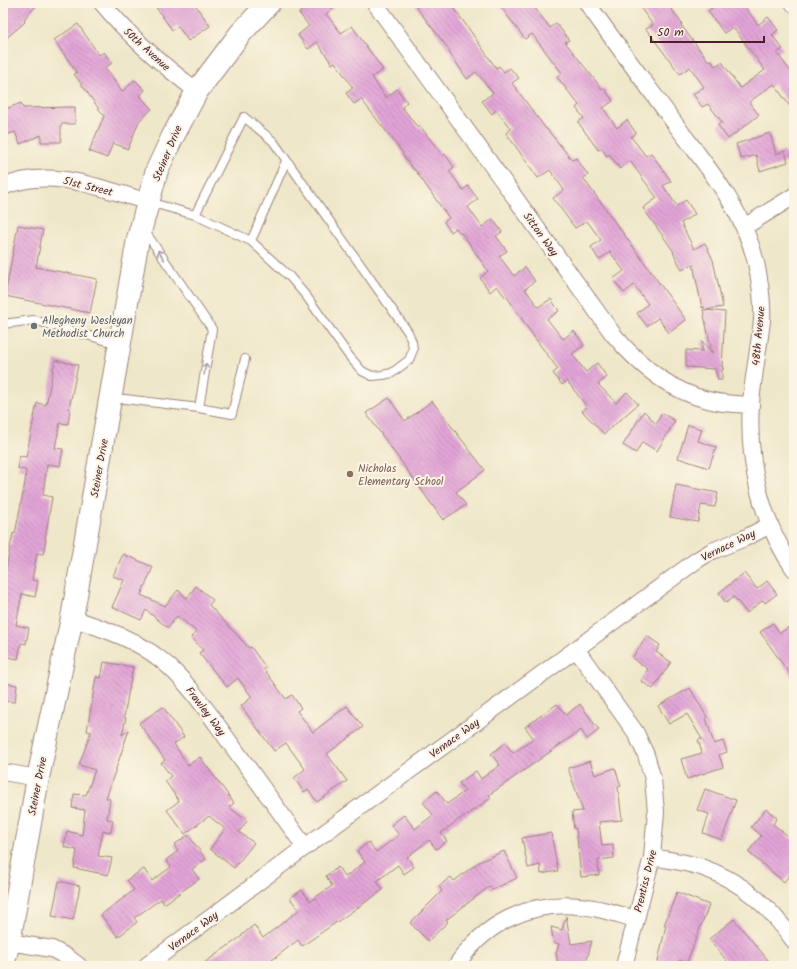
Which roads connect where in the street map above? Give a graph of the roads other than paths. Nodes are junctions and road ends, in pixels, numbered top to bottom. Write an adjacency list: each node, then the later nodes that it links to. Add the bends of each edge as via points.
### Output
1 (102, 3): 5 (street, 50th Avenue, via 127,32 155,58)
2 (269, 3): 5 (street, Steiner Drive, via 240,34)
3 (375, 3): 18 (street, Sitton Way, via 625,348 652,373 684,392 709,401)
4 (586, 3): 12 (street, 48th Avenue, via 721,187)
5 (197, 91): 9 (street, Steiner Drive, via 157,170)
6 (286, 161): 10 (lane, via 273,140 244,117); 13 (lane); 13 (lane, via 408,332 413,350 409,360 392,373 372,376 362,371 290,277)
7 (3, 187): 9 (street, 51st Street, via 22,181 54,178 71,180)
8 (794, 196): 12 (street)
9 (149, 202): 10 (lane); 11 (street, Steiner Drive)
10 (195, 215): 13 (lane)
11 (142, 226): 15 (street, Steiner Drive); 19 (lane, one-way to 11, via 212,329)
12 (744, 227): 18 (street, 48th Avenue, via 756,262 762,300)
13 (251, 241)
14 (3, 324): 15 (lane, via 34,320)
15 (120, 345): 17 (street, Steiner Drive)
16 (245, 359): 19 (lane, via 232,414)
17 (111, 399): 19 (lane); 22 (street, Steiner Drive)
18 (751, 405): 20 (street, 48th Avenue, via 753,466 760,498)
19 (199, 408)
20 (770, 524): 21 (street, 48th Avenue); 23 (street, Vernace Way, via 697,560)
21 (794, 569)
22 (72, 618): 25 (street, Steiner Drive); 26 (street, Frawley Way, via 131,640 159,658 180,677)
23 (576, 649): 26 (street, Vernace Way); 27 (street, Prentiss Drive, via 627,720 646,755 656,801)
24 (3, 772): 25 (street)
25 (38, 778): 30 (street, Steiner Drive)
26 (305, 846): 33 (street, Vernace Way)
27 (652, 857): 28 (street, Prentiss Drive); 29 (street, via 701,867 732,881 760,900)
28 (635, 919): 34 (street, via 580,906 562,905 526,911 494,926 467,950); 35 (street, Prentiss Drive)
29 (794, 941)
30 (6, 942): 31 (street, Steiner Drive); 32 (street, via 52,949)
31 (3, 965)
32 (79, 966)
33 (146, 966)
34 (456, 966)
35 (624, 966)

